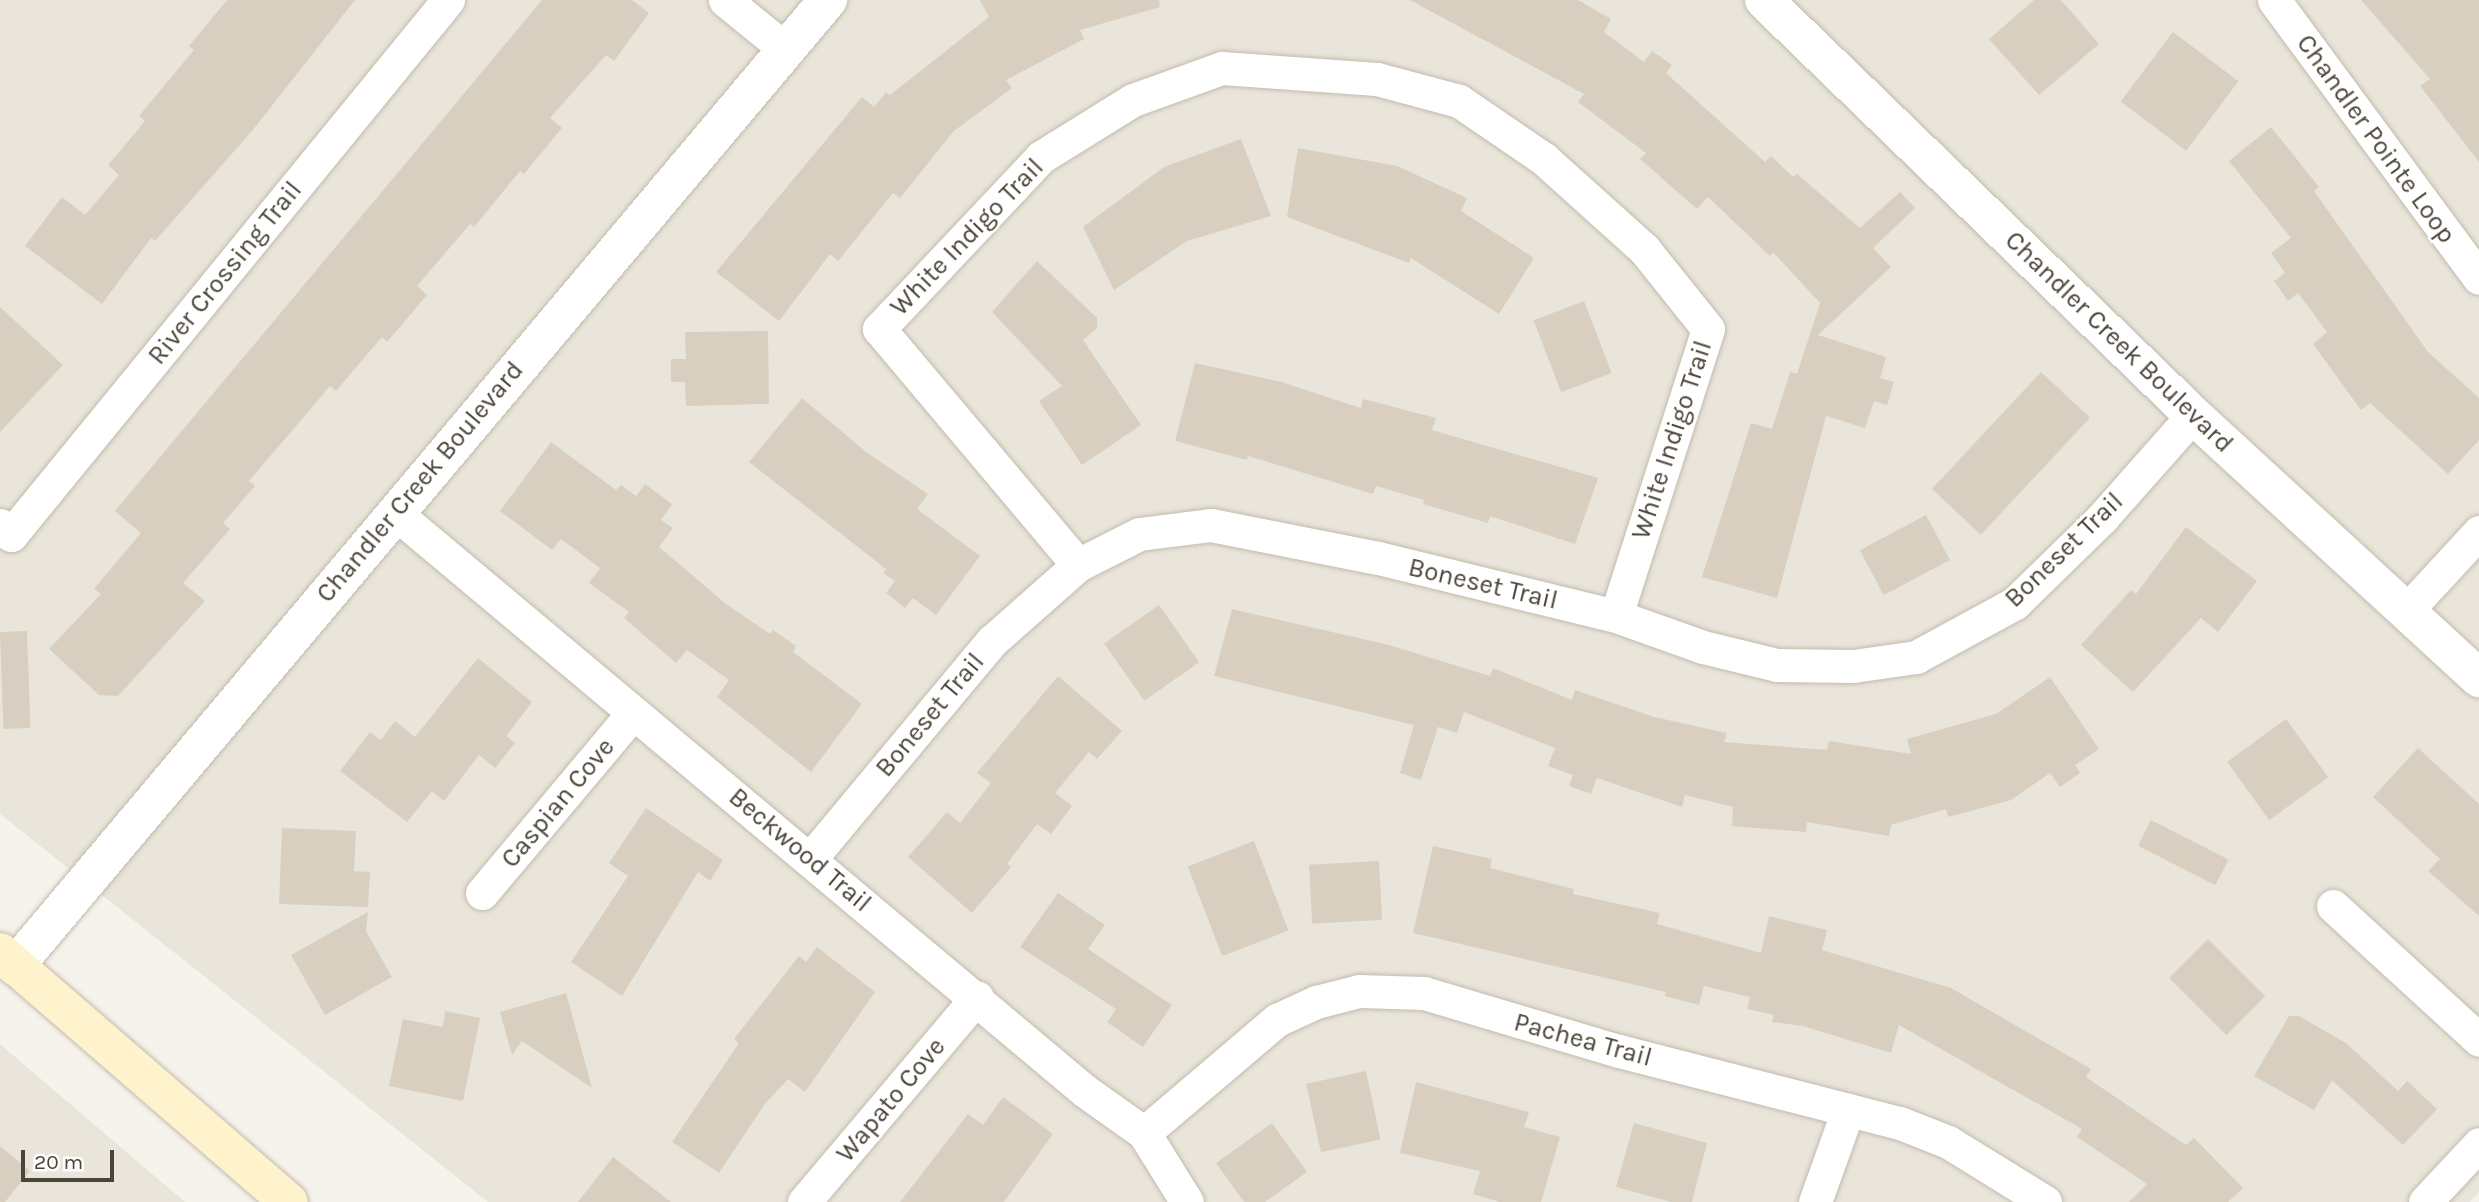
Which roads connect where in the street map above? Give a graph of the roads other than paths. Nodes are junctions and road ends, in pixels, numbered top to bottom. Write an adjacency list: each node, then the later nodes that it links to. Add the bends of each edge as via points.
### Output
1 (448, 0): 10 (street, River Crossing Trail, via 11,535)
2 (725, 0): 6 (street)
3 (828, 0): 6 (street, Chandler Creek Boulevard)
4 (1765, 0): 8 (street, Chandler Creek Boulevard)
5 (2274, 0): 7 (street, Chandler Pointe Loop)
6 (784, 48): 9 (street, Chandler Creek Boulevard)
7 (2479, 278)
8 (2193, 415): 13 (street, Chandler Creek Boulevard); 14 (street, Boneset Trail, via 2102,518 2015,603 1916,657 1853,666 1777,665 1703,647)
9 (394, 512): 16 (street, Beckwood Trail); 20 (street, Chandler Creek Boulevard)
10 (0, 525)
11 (2479, 532): 13 (street)
12 (1078, 565): 14 (street, Boneset Trail, via 1139,534 1211,525 1378,558); 14 (street, White Indigo Trail, via 879,329 1041,157 1133,100 1222,68 1377,79 1459,101 1544,159 1644,249 1708,329); 17 (street, Boneset Trail, via 992,640)
13 (2408, 609): 15 (street, Chandler Creek Boulevard)
14 (1616, 616)
15 (2479, 678)
16 (633, 713): 17 (street, Beckwood Trail); 18 (street, Caspian Cove)
17 (811, 858): 21 (street, Beckwood Trail)
18 (482, 893)
19 (2333, 906): 22 (street)
20 (8, 960): 26 (main road)
21 (977, 998): 24 (street, Beckwood Trail, via 1085,1091); 27 (street, Wapato Cove)
22 (2479, 1040)
23 (1848, 1110): 24 (street, Pachea Trail, via 1606,1047 1424,993 1380,990 1316,1002 1277,1020); 29 (street); 30 (street, Pachea Trail, via 1948,1142)
24 (1144, 1133): 28 (street, Beckwood Trail)
25 (2479, 1144): 31 (street)
26 (289, 1202)
27 (804, 1202)
28 (1187, 1202)
29 (1815, 1202)
30 (2045, 1202)
31 (2425, 1202)

